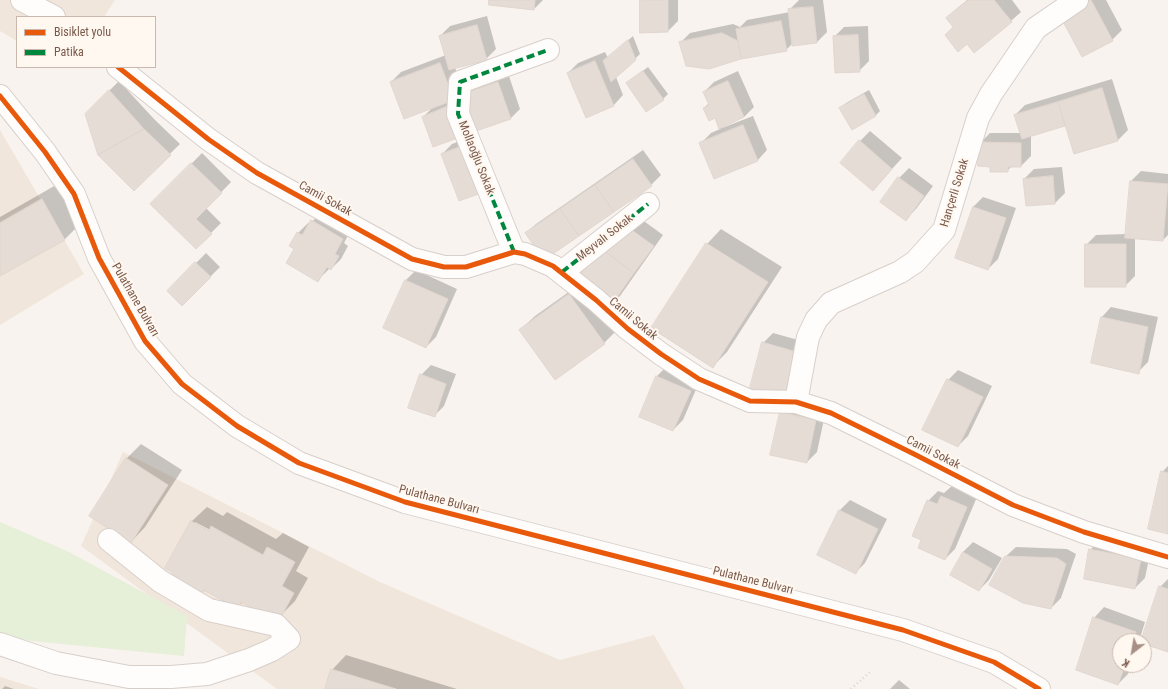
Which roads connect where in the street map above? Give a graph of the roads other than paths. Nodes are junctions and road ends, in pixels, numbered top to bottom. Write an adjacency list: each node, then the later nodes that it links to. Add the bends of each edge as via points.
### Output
1 (22, 0): 3 (street)
2 (1077, 0): 10 (street, Hançerli Sokak, via 1036,28 991,94 978,118 944,230 916,262 900,272 831,302 816,320 808,337)
3 (52, 16)
4 (548, 50): 8 (street, Mollaoğlu Sokak, via 460,82 458,114)
5 (119, 68): 8 (street, Camii Sokak, via 208,139 257,173 412,259 444,268 466,266)
6 (0, 96): 16 (street, Pulathane Bulvarı, via 45,152 74,194 99,258 145,341 182,384 237,426 299,463 405,502 903,630 994,662)
7 (648, 204): 9 (street, Meyvalı Sokak)
8 (514, 252): 9 (street, Camii Sokak, via 554,266)
9 (562, 272): 10 (street, Camii Sokak, via 644,342 699,379 750,401)
10 (796, 402): 12 (street, Camii Sokak, via 831,413 1013,505 1084,532)
11 (109, 540): 14 (street, via 160,580 209,610 276,625 288,639 272,650 249,660 207,674 129,677)
12 (1168, 557)
13 (0, 644): 14 (street, via 56,663)
14 (108, 673): 15 (street)
15 (152, 689)
16 (1038, 689)

